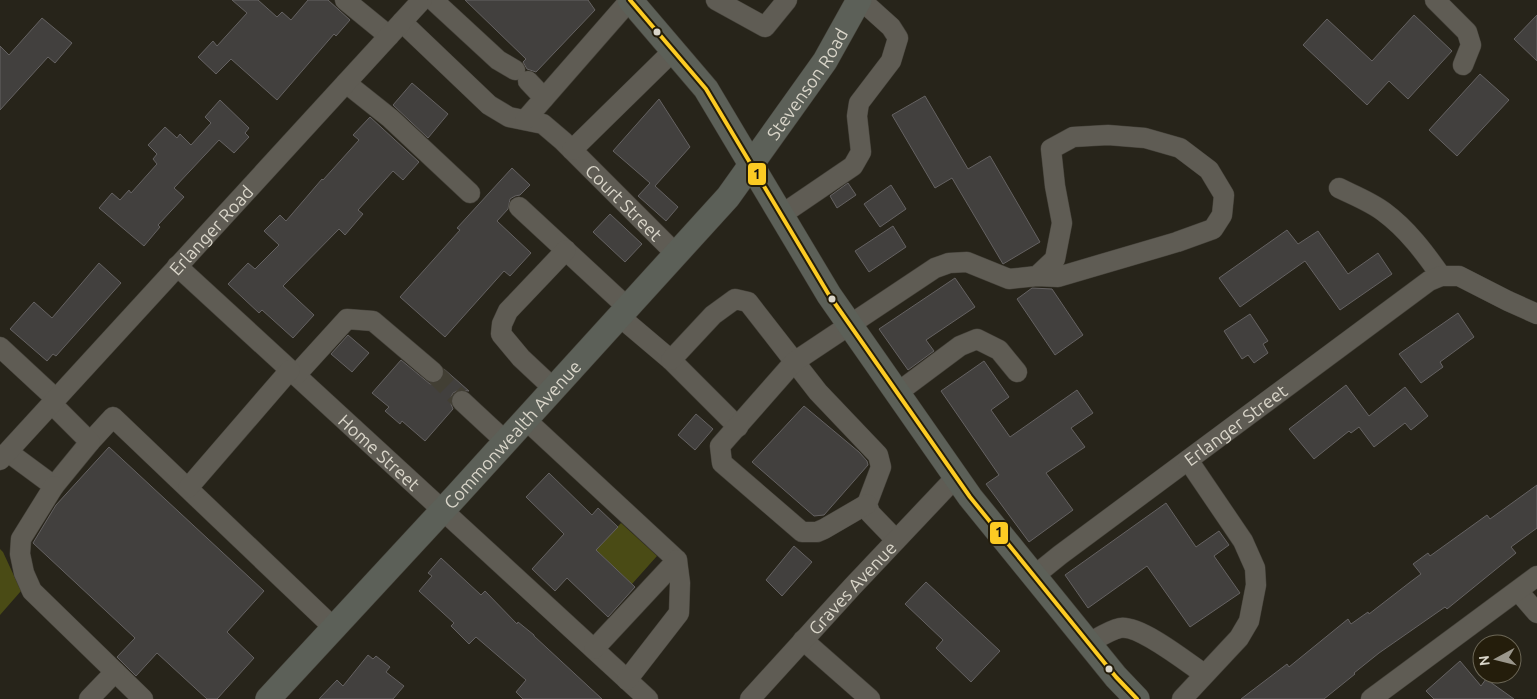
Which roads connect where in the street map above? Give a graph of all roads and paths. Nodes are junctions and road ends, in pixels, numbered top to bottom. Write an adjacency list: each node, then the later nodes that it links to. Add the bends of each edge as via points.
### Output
1 (345, 0): 9 (street, Court Street)
2 (422, 0): 9 (street, Erlanger Road)
3 (433, 0): 13 (street)
4 (630, 0): 10 (main road); 13 (street)
5 (716, 0): 6 (street, via 765,27)
6 (787, 0)
7 (860, 0): 16 (main road, Stevenson Road, via 824,60); 20 (street, via 891,26 898,38 891,61 859,103 857,116 861,152 853,166)
8 (1435, 0): 11 (street, via 1467,32 1471,45)
9 (395, 29): 12 (street, Erlanger Road); 14 (street, Court Street, via 489,105 509,117)
10 (674, 50): 15 (street); 16 (main road, via 706,89)
11 (1463, 65)
12 (346, 83): 18 (street, via 390,118); 23 (street, Erlanger Road)
13 (544, 98): 14 (street)
14 (525, 120): 15 (street, Court Street, via 543,124)
15 (572, 150): 22 (street, Court Street)
16 (750, 166): 20 (main road); 22 (main road, Commonwealth Avenue, via 728,197)
17 (1339, 188): 25 (street, via 1383,210 1407,233)
18 (470, 193)
19 (519, 206): 21 (street)
20 (781, 215): 28 (main road)
21 (566, 250): 26 (street); 35 (street, via 508,311 501,334)
22 (676, 254): 26 (main road, Commonwealth Avenue)
23 (177, 266): 32 (street, Home Street); 37 (street, Erlanger Road)
24 (1037, 276): 24 (street, via 1055,259 1062,223 1051,149 1072,137 1145,138 1180,148 1209,170 1224,195 1222,215 1213,229 1058,277); 28 (street, via 1009,279 966,262 949,264 936,268)
25 (1441, 276): 27 (street, via 1459,276); 44 (street, Erlanger Street, via 1429,281)
26 (623, 311): 30 (street); 35 (main road, Commonwealth Avenue)
27 (1537, 314)
28 (850, 324): 31 (street); 36 (main road)
29 (0, 347): 37 (street)
30 (671, 360): 31 (street, via 713,315 735,299 748,302); 40 (street)
31 (794, 362): 40 (street); 48 (street, via 878,455 880,467)
32 (293, 372): 33 (street, via 347,319 374,321); 47 (street); 49 (street, Home Street)
33 (433, 372)
34 (1017, 372): 36 (street, via 1000,350 977,339 960,346)
35 (553, 388): 39 (main road, Commonwealth Avenue)
36 (898, 393): 45 (main road)
37 (54, 401): 42 (street); 43 (street, Erlanger Road)
38 (462, 401): 41 (street)
39 (525, 419): 41 (main road, Commonwealth Avenue); 51 (street)
40 (738, 427): 48 (street, via 720,446 722,463 802,532 824,529)
41 (506, 441): 49 (main road, Commonwealth Avenue)
42 (90, 442): 46 (street); 47 (street, via 113,417)
43 (4, 456): 46 (street)
44 (1188, 460): 52 (street, Erlanger Street); 61 (street, via 1243,541 1255,568 1256,585 1249,621 1239,638)
45 (956, 477): 50 (street, Graves Avenue); 52 (main road)
46 (54, 486): 60 (street, via 21,539 24,573 32,591)
47 (188, 488): 56 (street)
48 (866, 504): 50 (street, via 870,514)
49 (442, 510): 56 (main road, Commonwealth Avenue); 59 (street, Home Street)
50 (896, 540): 57 (street, Graves Avenue)
51 (678, 560): 59 (street); 62 (street, via 679,613)
52 (1034, 576): 58 (main road)
53 (1537, 576): 54 (street)
54 (1518, 590): 55 (street); 71 (street)
55 (1537, 612)
56 (334, 628): 65 (main road, Commonwealth Avenue)
57 (803, 640): 67 (street, Graves Avenue); 68 (street)
58 (1089, 643): 61 (street, via 1129,627); 69 (main road)
59 (594, 649): 62 (street, Home Street)
60 (115, 672): 63 (street); 64 (street)
61 (1204, 674): 70 (street)
62 (627, 680): 66 (street, Home Street)
63 (89, 699)
64 (143, 699)
65 (268, 699)
66 (648, 699)
67 (750, 699)
68 (870, 699)
69 (1138, 699)
70 (1182, 699)
71 (1371, 699)

